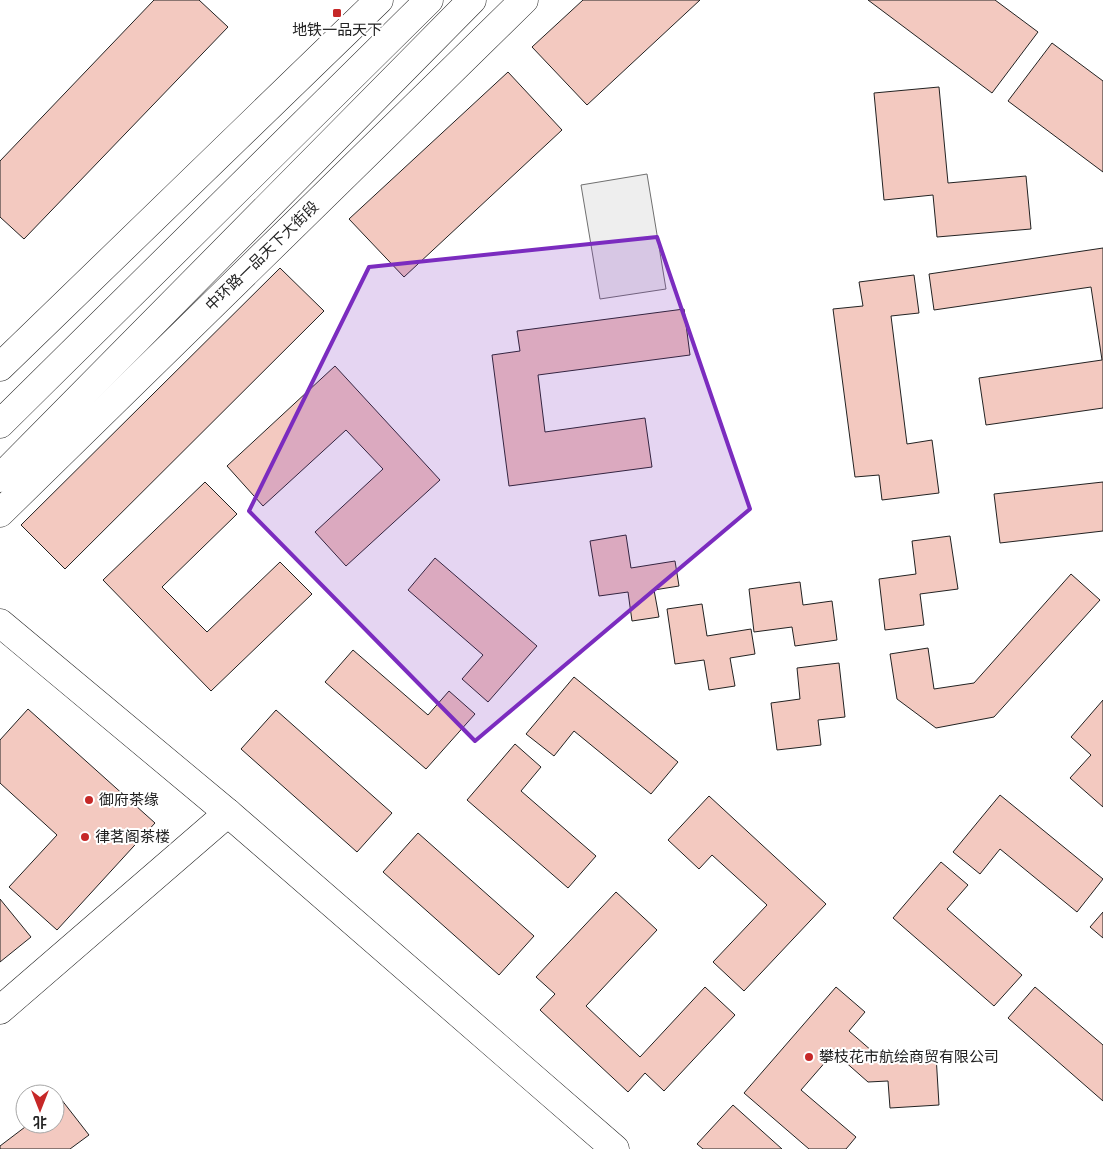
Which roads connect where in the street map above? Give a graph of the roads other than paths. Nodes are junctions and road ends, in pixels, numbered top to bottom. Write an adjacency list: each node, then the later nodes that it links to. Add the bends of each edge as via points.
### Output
1 (379, 0): 5 (main road)
2 (429, 0): 6 (main road)
3 (472, 0): 7 (main road)
4 (524, 0): 8 (main road, 中环路一品天下大街段)
5 (0, 367)
6 (0, 424)
7 (0, 478)
8 (0, 513)
9 (0, 623): 10 (main road)
10 (228, 813): 11 (main road); 12 (main road)
11 (0, 1010)
12 (615, 1149)

